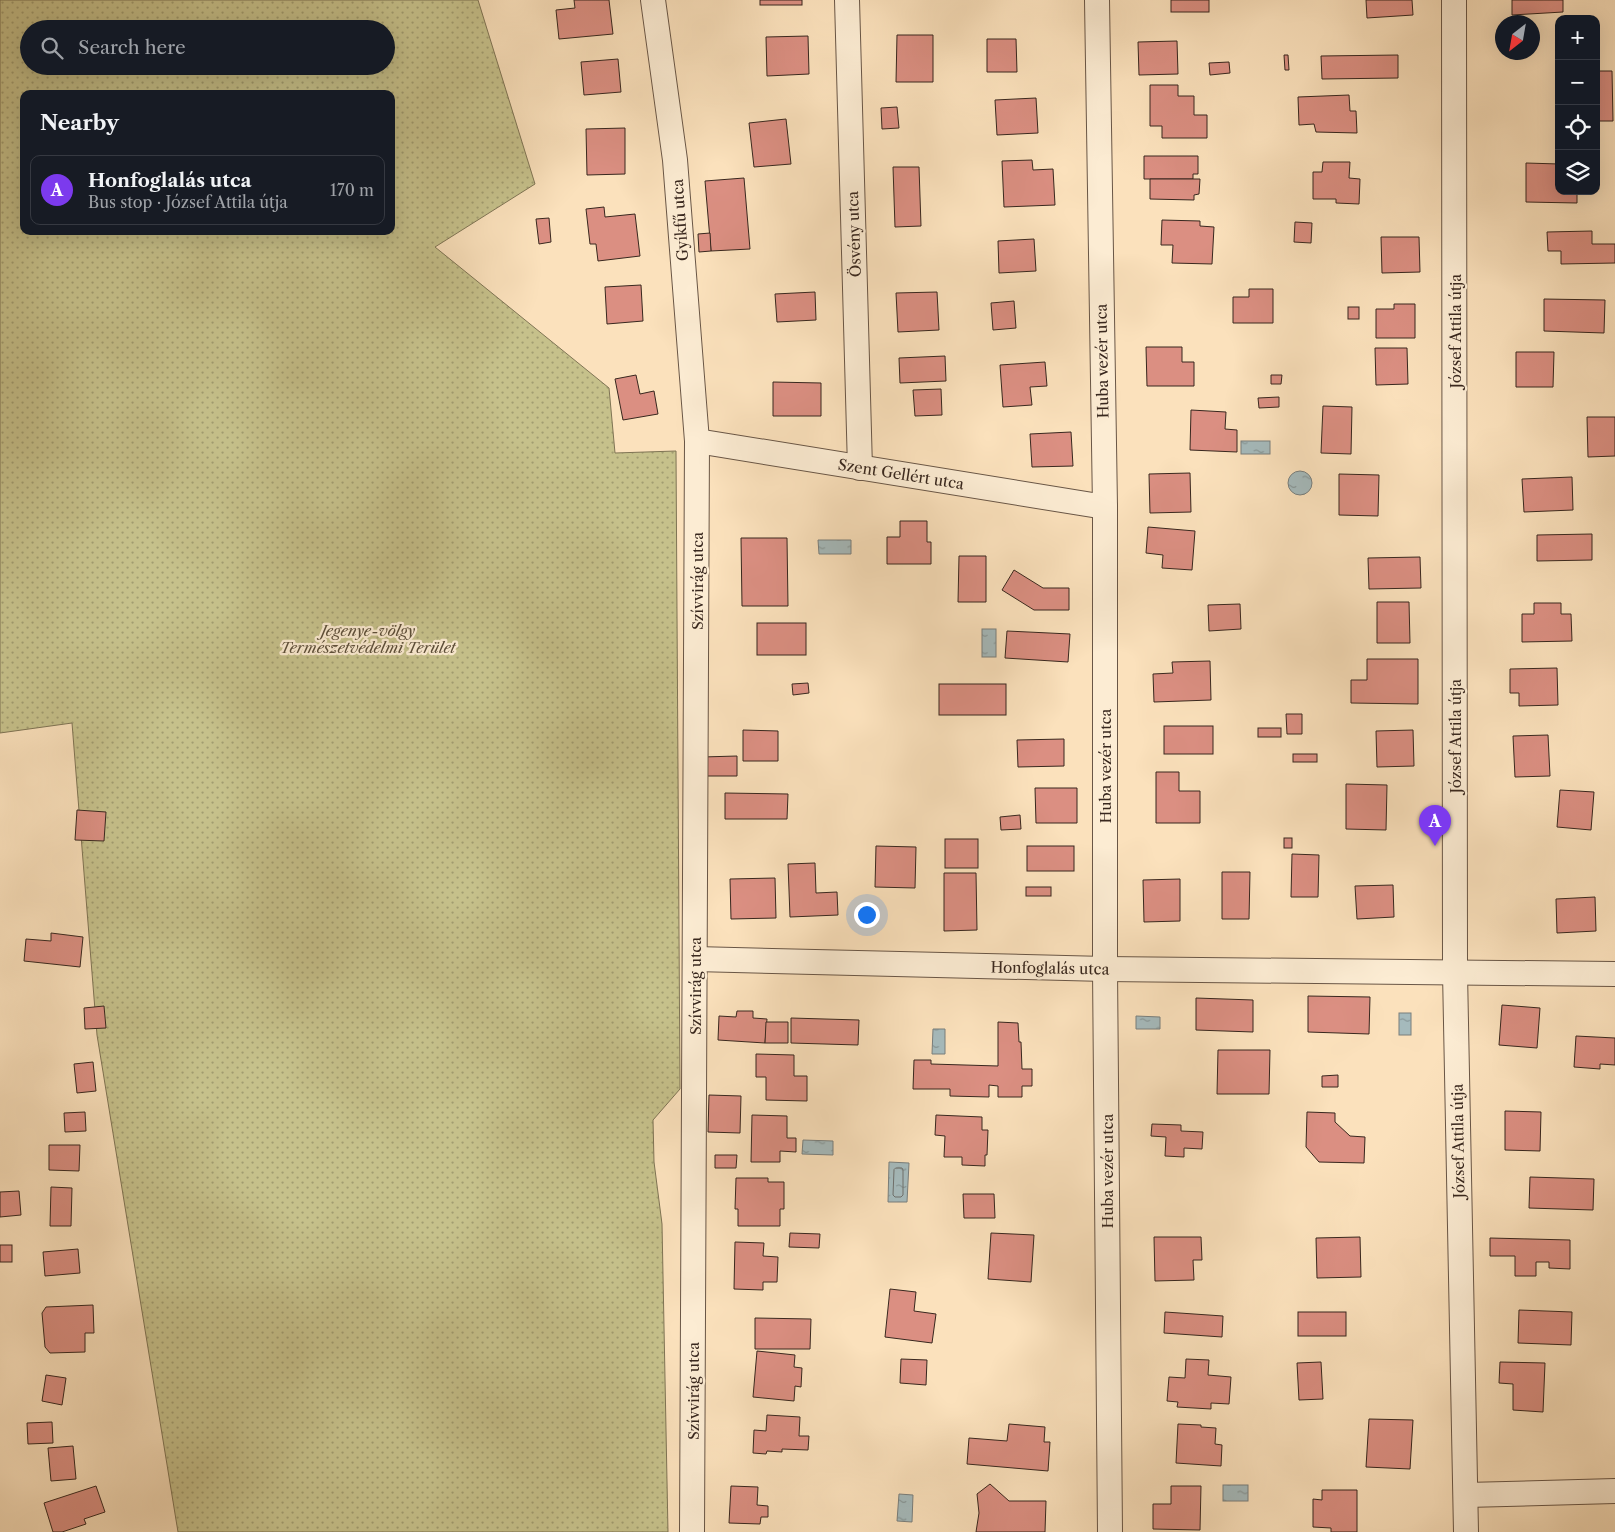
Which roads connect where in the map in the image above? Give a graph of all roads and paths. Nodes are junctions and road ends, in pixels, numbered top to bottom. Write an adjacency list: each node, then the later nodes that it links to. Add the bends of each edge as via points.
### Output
1 (653, 0): 5 (street, Gyíkfű utca, via 676,160)
2 (847, 0): 6 (street, Ösvény utca)
3 (1097, 0): 7 (street, Huba vezér utca)
4 (1454, 0): 10 (street, József Attila útja)
5 (697, 441): 6 (street, Szent Gellért utca); 8 (street, Szívvirág utca)
6 (860, 468): 7 (street, Szent Gellért utca)
7 (1105, 507): 9 (street, Huba vezér utca)
8 (695, 959): 9 (street, Honfoglalás utca); 14 (street, Szívvirág utca)
9 (1105, 970): 10 (street, Honfoglalás utca); 15 (street, Huba vezér utca)
10 (1455, 972): 11 (street, Honfoglalás utca); 13 (street, József Attila útja)
11 (1615, 974)
12 (1615, 1491): 13 (street)
13 (1466, 1494): 16 (street, József Attila útja)
14 (692, 1532)
15 (1110, 1532)
16 (1466, 1532)

